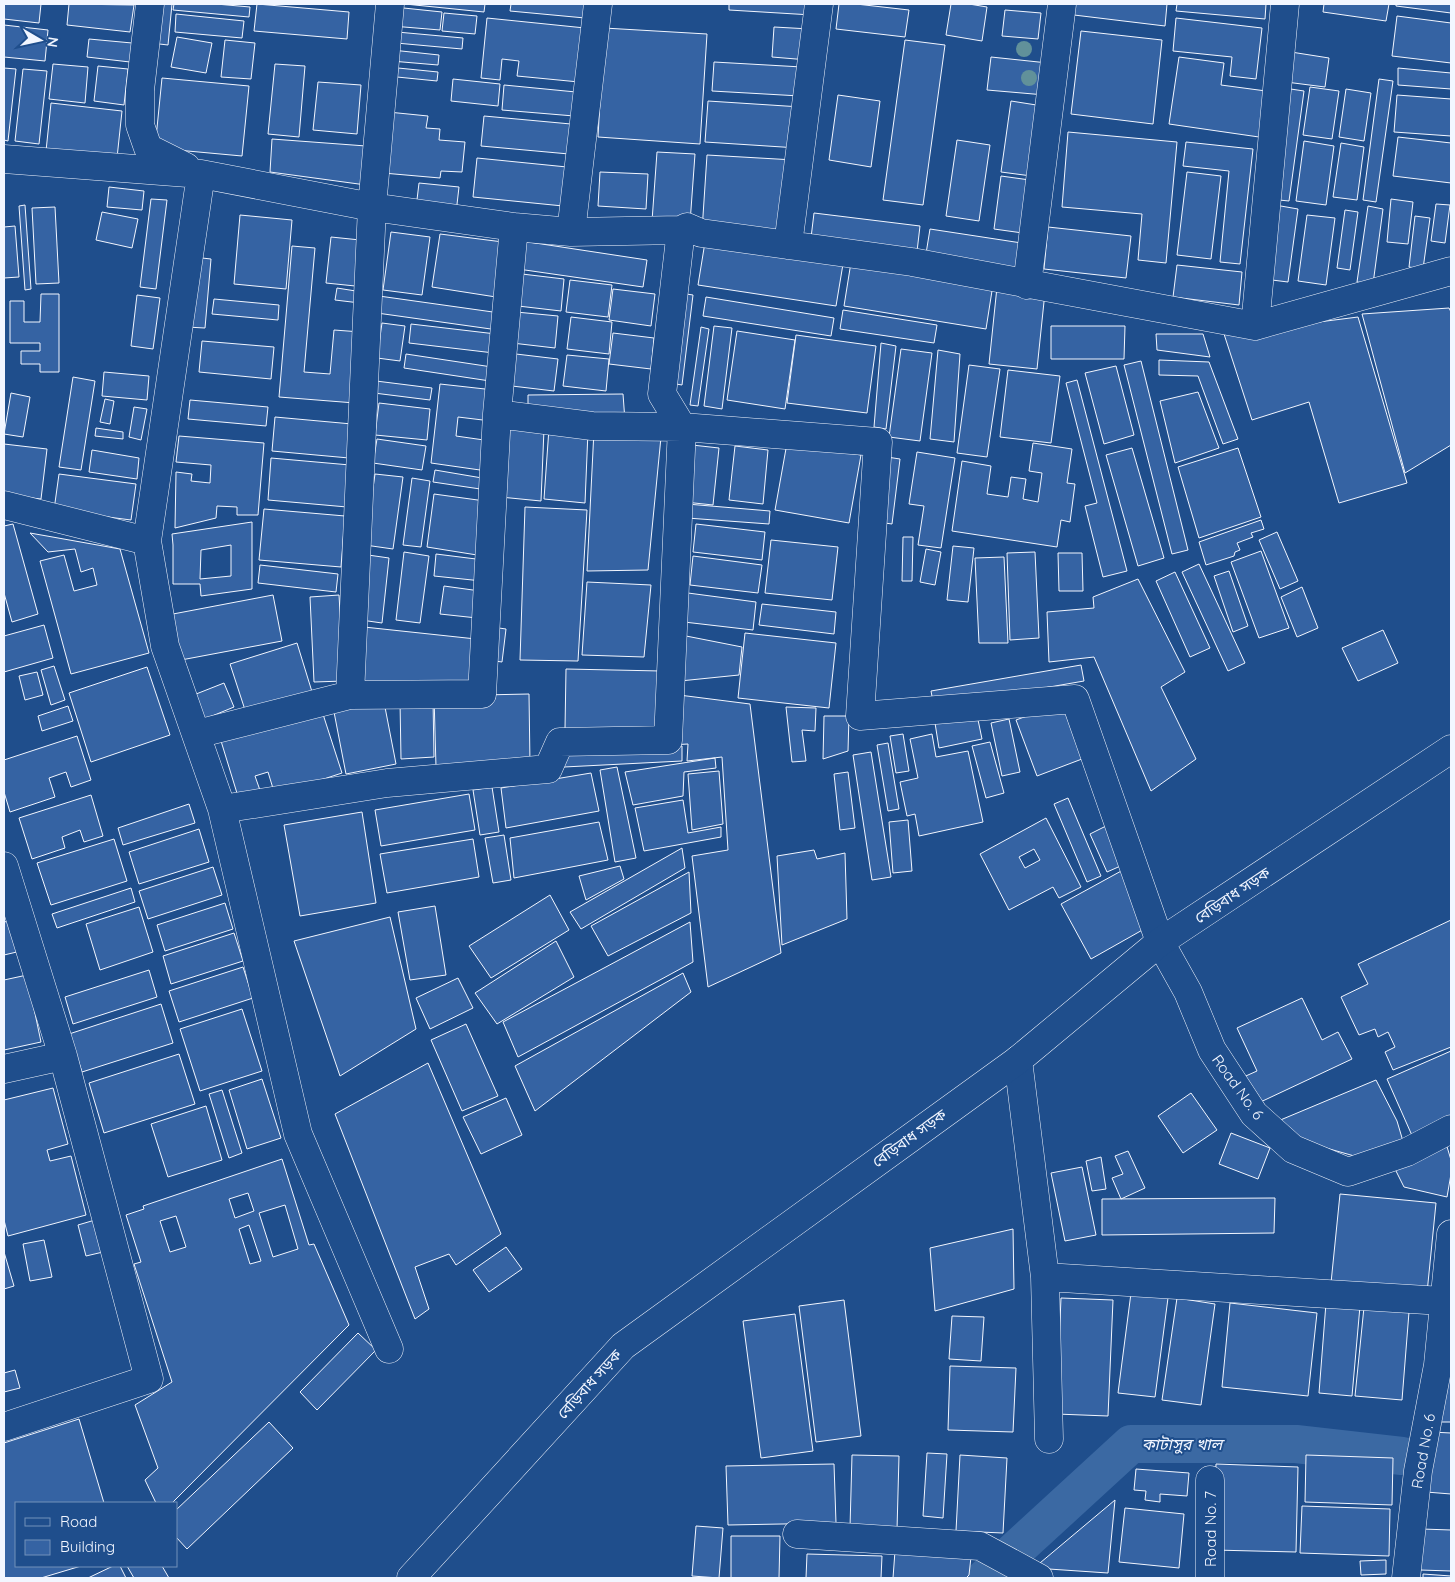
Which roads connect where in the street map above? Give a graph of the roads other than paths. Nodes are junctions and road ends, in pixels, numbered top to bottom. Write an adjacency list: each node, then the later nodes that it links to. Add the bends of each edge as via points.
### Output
1 (150, 4): 8 (main road, via 140,90 140,125 148,148)
2 (390, 4): 9 (main road)
3 (598, 4): 12 (main road)
4 (819, 4): 13 (main road)
5 (1062, 4): 15 (main road)
6 (1285, 4): 16 (main road)
7 (4, 158): 8 (main road)
8 (201, 174): 9 (main road); 20 (main road)
9 (372, 206): 10 (main road); 21 (main road)
10 (514, 227): 12 (main road); 17 (main road)
11 (681, 230): 12 (main road); 13 (main road, via 687,227 701,233); 18 (main road, via 662,394)
12 (571, 232)
13 (788, 245): 15 (main road, via 912,262)
14 (1451, 271): 16 (main road)
15 (1028, 284): 16 (main road)
16 (1255, 326)
17 (498, 414): 18 (main road, via 592,426); 21 (main road, via 482,694)
18 (682, 426): 24 (main road, via 668,740 560,742 548,769 387,783); 26 (main road, Road No. 6, via 878,442 860,716 1075,699)
19 (4, 505): 20 (main road)
20 (147, 541): 22 (main road, via 165,646)
21 (350, 696): 22 (main road)
22 (197, 734): 24 (main road)
23 (1451, 749): 26 (main road, বেড়িবাধ সড়ক)
24 (222, 809): 34 (main road, via 298,1134)
25 (4, 866): 27 (main road)
26 (1160, 942): 28 (main road, বেড়িবাধ সড়ক); 30 (main road, Road No. 6, via 1188,992 1212,1050 1254,1114 1293,1149 1348,1172 1407,1152)
27 (63, 1056): 29 (main road); 35 (main road, via 149,1379)
28 (1018, 1060): 32 (main road); 39 (main road, বেড়িবাধ সড়ক, via 623,1346)
29 (4, 1069)
30 (1451, 1129)
31 (1451, 1234): 33 (main road, Road No. 6)
32 (1045, 1277): 33 (main road); 36 (main road)
33 (1443, 1301): 43 (main road, Road No. 6, via 1438,1365 1418,1472)
34 (389, 1349)
35 (4, 1427)
36 (1050, 1439)
37 (1210, 1480): 41 (main road, Road No. 7)
38 (797, 1534): 40 (main road, via 980,1546)
39 (411, 1578)
40 (1039, 1578)
41 (1210, 1578)
42 (1394, 1578): 43 (main road)
43 (1406, 1578)

